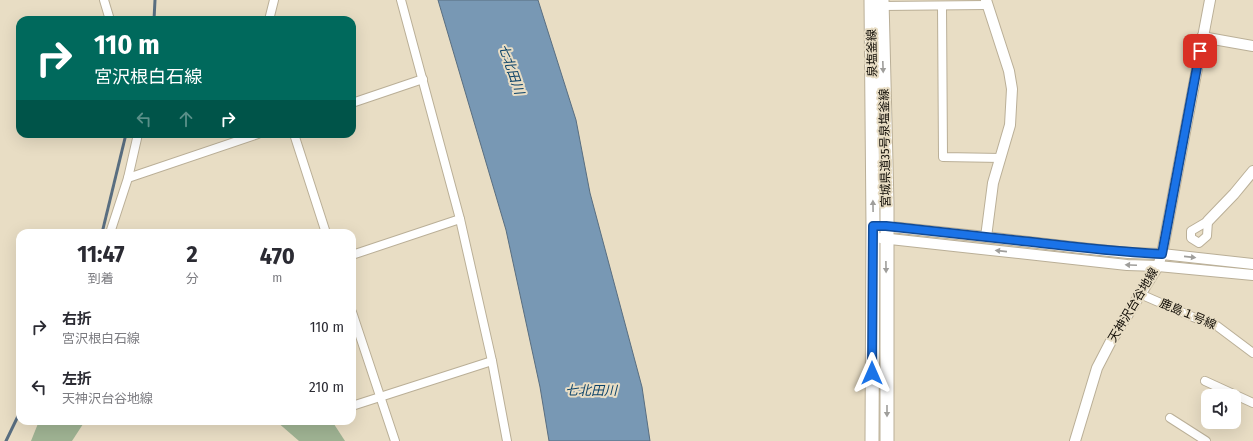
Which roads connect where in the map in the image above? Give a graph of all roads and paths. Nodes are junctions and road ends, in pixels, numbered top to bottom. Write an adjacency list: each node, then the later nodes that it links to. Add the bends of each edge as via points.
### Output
1 (104, 0): 8 (street)
2 (274, 0): 9 (street)
3 (400, 0): 12 (street)
4 (1210, 0): 10 (street, 天神沢台谷地線)
5 (878, 2): 7 (street); 24 (main road, 宮城県道35号泉塩釜線)
6 (986, 2): 7 (street); 17 (street, via 1009,71 1012,89 1010,125)
7 (942, 6): 17 (street, via 943,157)
8 (109, 16)
9 (270, 16)
10 (1202, 37): 11 (street); 27 (street, 天神沢台谷地線)
11 (1253, 46)
12 (423, 79): 13 (street); 20 (street)
13 (356, 102)
14 (137, 138): 19 (street)
15 (246, 138): 19 (street)
16 (295, 138): 23 (street)
17 (1001, 158): 25 (street, via 994,183)
18 (1253, 171): 21 (street)
19 (128, 178): 22 (street)
20 (460, 219): 26 (street); 34 (street)
21 (1208, 221)
22 (111, 229)
23 (325, 229)
24 (879, 232): 25 (street); 29 (street, one-way to 24, via 1127,265); 42 (main road); 43 (main road, 宮城県道35号泉塩釜線, one-way to 43)
25 (986, 237): 27 (street, via 1128,253)
26 (356, 254)
27 (1162, 254): 28 (street, one-way to 28); 29 (street, 天神沢台谷地線)
28 (1253, 264)
29 (1158, 266): 30 (street); 31 (street, 天神沢台谷地線)
30 (1253, 275)
31 (1140, 294): 33 (street, 鹿島１号線, via 1217,326); 44 (street, 天神沢台谷地線, via 1110,341 1097,368)
32 (356, 324): 36 (street)
33 (1253, 353)
34 (492, 361): 36 (street); 41 (street)
35 (1205, 381): 37 (street)
36 (381, 397): 38 (street); 40 (street)
37 (1253, 404)
38 (356, 405)
39 (1170, 418): 45 (street)
40 (395, 441)
41 (507, 441)
42 (872, 441)
43 (887, 441)
44 (1075, 441)
45 (1206, 441)

